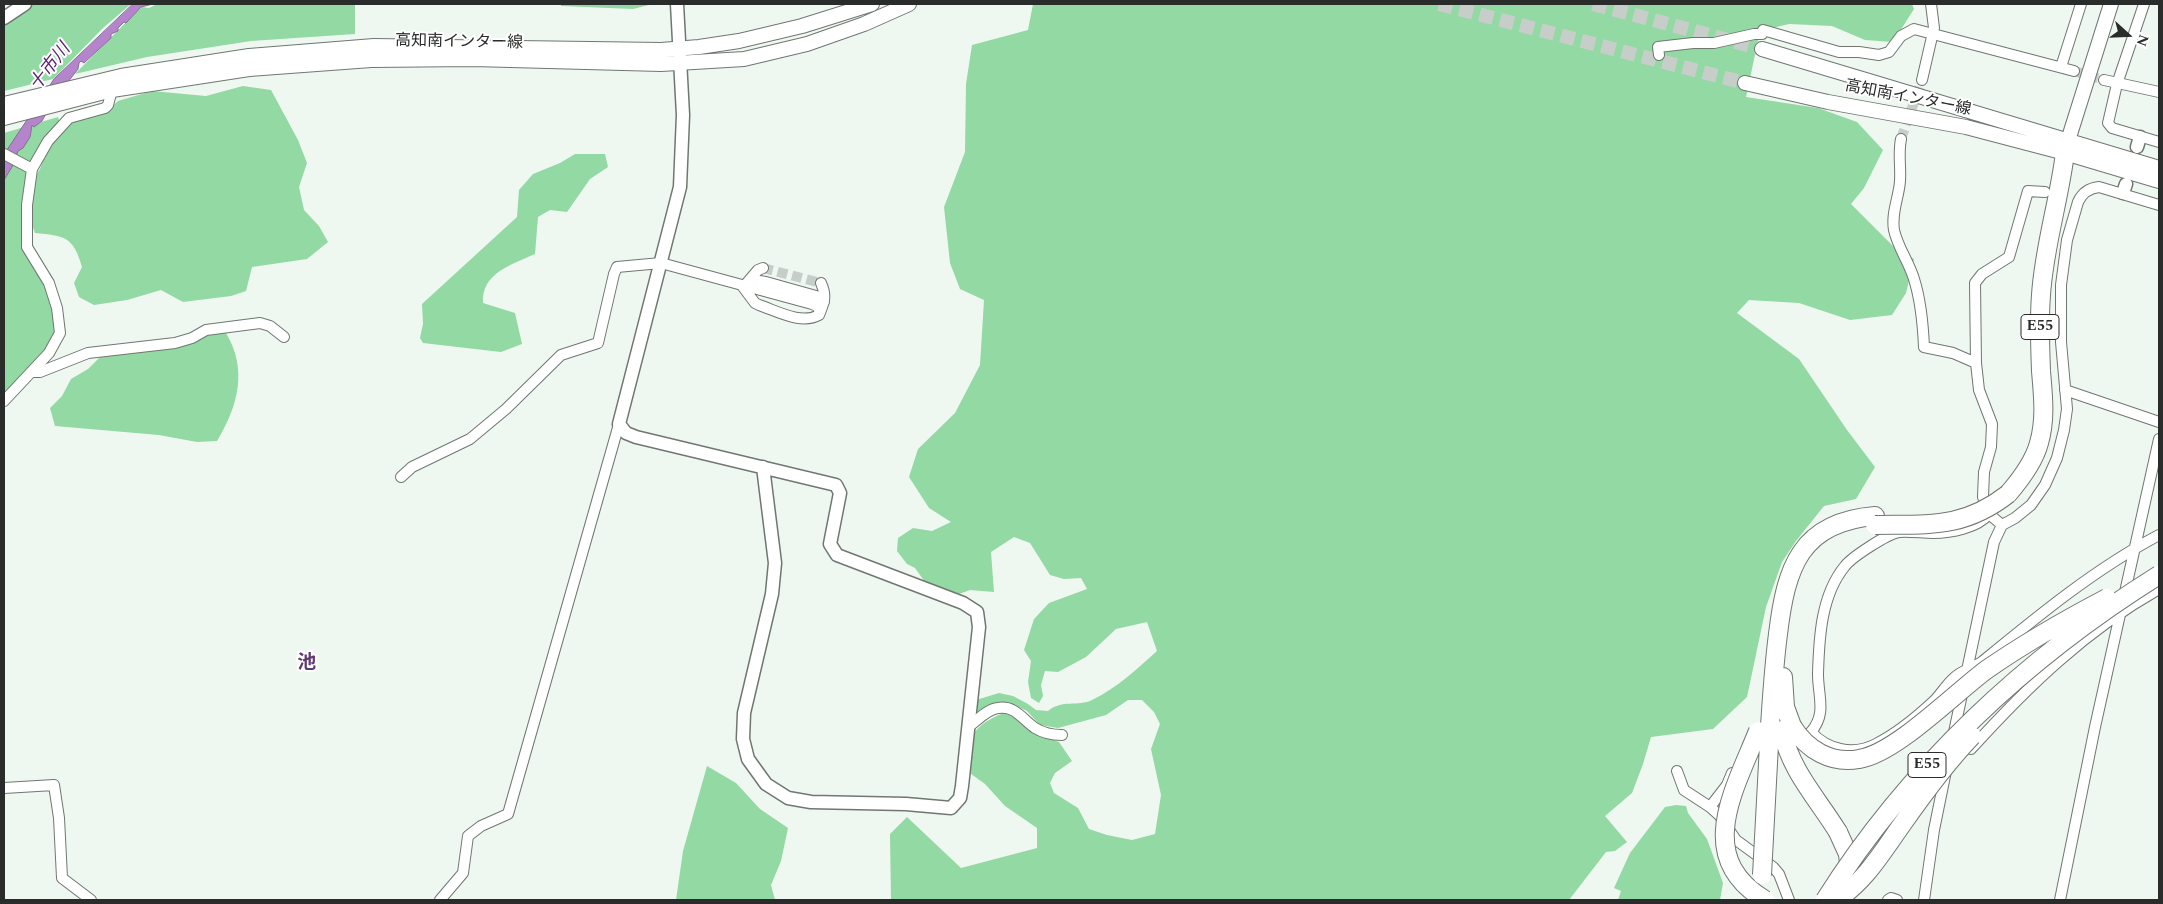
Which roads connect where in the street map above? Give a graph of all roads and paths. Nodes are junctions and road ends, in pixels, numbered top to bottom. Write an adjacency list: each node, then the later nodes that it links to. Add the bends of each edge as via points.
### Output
1 (25, 4): 9 (street)
2 (677, 4): 11 (street)
3 (872, 4): 11 (main road, 高知南インター線, via 802,26 700,47)
4 (909, 4): 14 (main road, 高知南インター線, via 860,25 775,53 744,59)
5 (1931, 4): 10 (street)
6 (2081, 4): 15 (street)
7 (2111, 4): 27 (main road)
8 (2144, 4): 20 (street)
9 (4, 18)
10 (1933, 33): 13 (street, via 1914,29 1907,31 1889,52 1879,55 1839,52 1763,30 1762,34 1714,43 1658,47); 15 (street); 17 (street)
11 (679, 48): 14 (street); 23 (main road, 高知南インター線, via 374,46 249,56 171,67)
12 (1762, 49): 27 (main road, 高知南インター線)
13 (1659, 55)
14 (680, 63): 21 (main road, 高知南インター線, via 371,60 248,69); 36 (street, via 681,180)
15 (2061, 67): 16 (street)
16 (2074, 71)
17 (1922, 80)
18 (2104, 80): 20 (street)
19 (1745, 83): 27 (main road, 高知南インター線, via 1828,102)
20 (2117, 84): 22 (street); 26 (street, via 2109,126 2139,142)
21 (112, 90): 24 (main road, 高知南インター線); 30 (street, via 105,108 68,118 48,141)
22 (2159, 92)
23 (4, 104)
24 (4, 118)
25 (1901, 139): 42 (street, via 1894,228 1899,248 1914,278 1922,312 1924,347 1953,353)
26 (2159, 142)
27 (2067, 146): 29 (main road, 高知南インター線); 31 (main road, 高知南インター線); 52 (highway, E55, via 2050,198 2033,294 2030,339 2033,429 2022,460 2004,490 1977,503 1951,512)
28 (4, 154): 30 (street)
29 (2159, 168)
30 (32, 169): 43 (street, via 27,205 27,247 49,283 61,324 56,343)
31 (2159, 181)
32 (2045, 192): 42 (street, via 2028,191 2009,256 1982,274 1975,283)
33 (2063, 197): 34 (street)
34 (2078, 202): 35 (street, via 2080,196 2098,187 2125,188); 44 (street, via 2067,240 2061,285)
35 (2159, 205)
36 (661, 263): 39 (street); 47 (street); 50 (street, via 617,267 598,343 561,355 470,439 412,467)
37 (763, 268): 39 (street)
38 (821, 283): 40 (street, via 825,292)
39 (743, 287): 40 (street, via 766,282 816,296); 40 (street, via 755,303 802,319 810,320 819,315)
40 (822, 307)
41 (284, 337): 43 (street, via 260,323 206,330 175,343 88,354)
42 (1976, 363): 51 (street, via 1979,390 1992,424 1992,447 1983,487)
43 (32, 372): 45 (street)
44 (2065, 390): 46 (street); 53 (street, via 2066,419 2052,471 2030,505)
45 (4, 401)
46 (2159, 422)
47 (618, 424): 49 (street, via 626,433 636,437); 72 (street, via 508,814 468,836 463,874)
48 (2159, 438): 55 (street)
49 (763, 467): 63 (street, via 839,488 830,544 837,555 963,603 977,612 979,627); 63 (street, via 775,563 772,594 742,727 748,759 766,784 788,798 811,802 951,808 960,798)
50 (401, 477)
51 (1989, 514): 53 (street); 65 (street, via 1975,525 1957,529 1935,533 1898,532 1851,558 1837,575 1825,606 1818,673 1822,712)
52 (1875, 520): 64 (highway, via 1832,538 1803,568 1792,600 1783,672 1785,707); 64 (highway, via 1850,519 1828,528 1801,552 1786,585 1776,650)
53 (2002, 525): 62 (street, via 1994,542)
54 (2159, 535): 55 (street)
55 (2134, 548): 59 (street); 60 (street)
56 (2159, 570): 64 (highway, bridge, via 2041,634 1987,670 1893,744 1872,756 1849,760 1825,756)
57 (2159, 575): 61 (highway, E55, bridge, via 2126,595)
58 (2159, 589): 59 (street)
59 (2122, 612): 61 (street); 82 (street)
60 (2035, 618): 61 (street); 62 (street)
61 (2058, 653): 68 (street, via 1955,767); 76 (highway, E55, bridge, via 2016,680 1940,751 1869,835); 77 (highway, bridge, via 1953,756 1866,874)
62 (1966, 671): 65 (street, via 1955,676 1934,701 1876,745 1860,750 1836,749 1818,740); 68 (street)
63 (968, 727): 66 (street, via 989,711 1008,708 1036,728)
64 (1776, 728): 73 (highway, bridge); 74 (highway, bridge, via 1730,801 1724,836 1736,875); 78 (highway, bridge, via 1796,770 1838,832 1848,854 1850,870)
65 (1811, 732): 70 (street, via 1779,745 1749,745 1740,754 1727,785)
66 (1062, 735)
67 (1677, 771): 70 (street, via 1684,790)
68 (1946, 772): 81 (street)
69 (4, 788): 71 (street, via 54,785 62,878)
70 (1710, 807): 75 (street, via 1736,840 1773,867)
71 (92, 900)
72 (440, 900)
73 (1760, 900)
74 (1765, 900)
75 (1789, 900)
76 (1825, 900)
77 (1836, 900)
78 (1846, 900)
79 (1888, 900): 80 (street)
80 (1897, 900)
81 (1924, 900)
82 (2060, 900)

